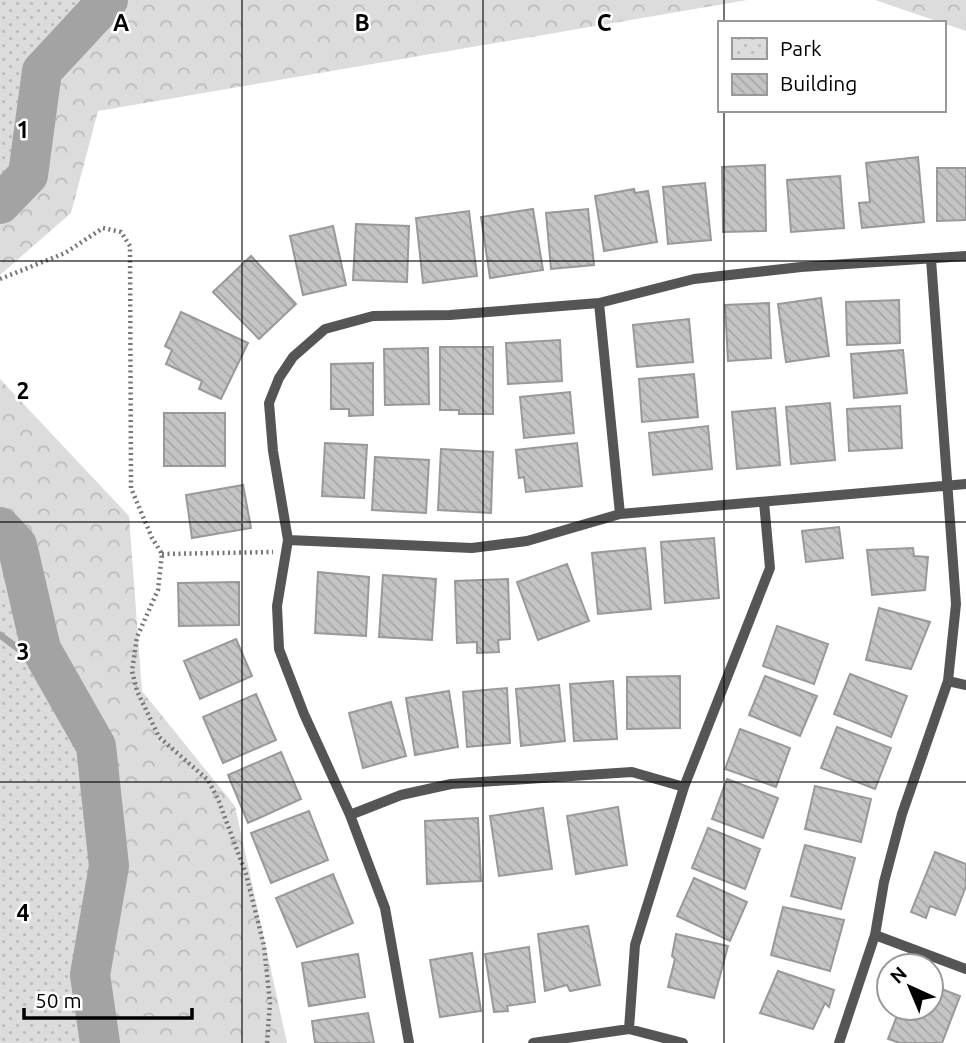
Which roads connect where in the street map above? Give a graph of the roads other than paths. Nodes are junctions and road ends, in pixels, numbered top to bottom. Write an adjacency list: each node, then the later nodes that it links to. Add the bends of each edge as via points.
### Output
1 (966, 256): 2 (lane)
2 (930, 259): 3 (lane, via 694,279); 5 (lane)
3 (599, 303): 7 (lane); 8 (lane, via 373,316 325,329 307,342 279,378 269,403)
4 (966, 484): 5 (lane)
5 (946, 485): 6 (lane); 9 (lane, via 956,604)
6 (764, 502): 7 (lane); 11 (lane, via 770,568)
7 (620, 514): 8 (lane, via 527,541 471,548)
8 (288, 540): 12 (lane, via 277,606 279,649)
9 (948, 681): 10 (lane); 13 (lane, via 902,814)
10 (966, 685)
11 (684, 787): 12 (lane, via 632,772 451,784 401,795); 15 (lane, via 635,945)
12 (350, 815): 16 (lane, via 385,908)
13 (875, 935): 14 (lane); 19 (lane)
14 (966, 969)
15 (629, 1030): 17 (lane); 18 (lane)
16 (409, 1043)
17 (533, 1043)
18 (683, 1043)
19 (839, 1043)

